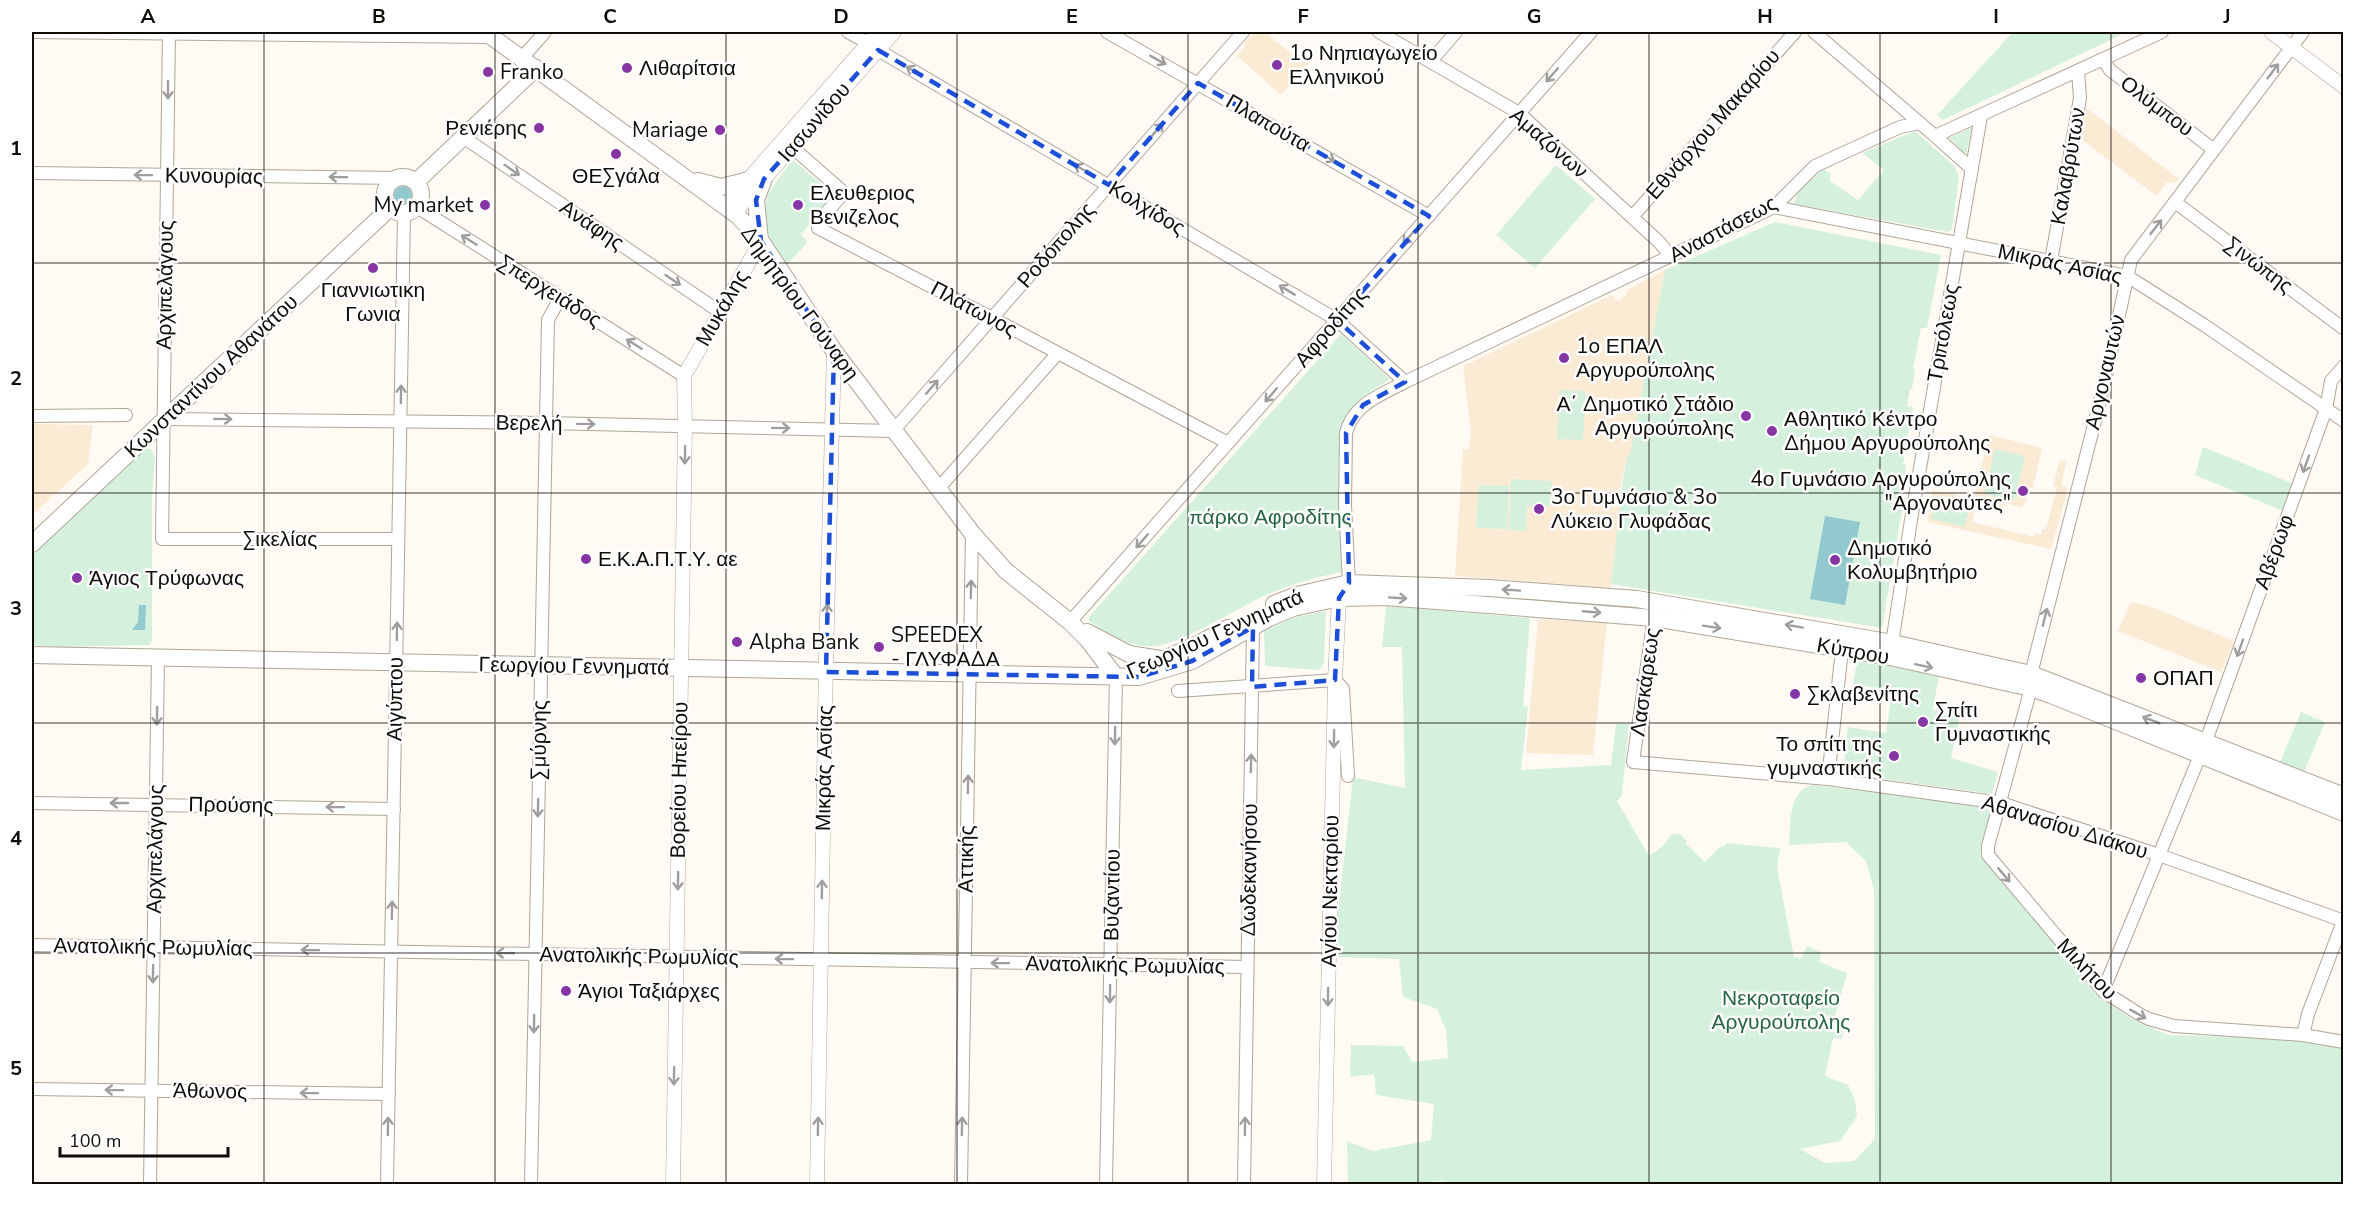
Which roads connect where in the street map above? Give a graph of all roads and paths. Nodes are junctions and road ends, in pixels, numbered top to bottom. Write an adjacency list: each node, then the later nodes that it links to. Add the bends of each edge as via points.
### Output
1 (32, 32): 2 (street)
2 (169, 32): 17 (street); 35 (street, Αρχιπελάγους, one-way to 35)
3 (545, 32): 22 (street)
4 (848, 32): 18 (street, Κολχίδος)
5 (879, 32): 18 (street, Ιασωνίδου)
6 (894, 32): 18 (street, Ιασωνίδου)
7 (1107, 32): 24 (street, Πλαπούτα, one-way to 24)
8 (1243, 32): 24 (street, Ροδόπολης)
9 (1379, 32): 21 (street, Αμαζόνων)
10 (1456, 32): 21 (street)
11 (1591, 32): 26 (street, Αφροδίτης, one-way to 26)
12 (1795, 32): 46 (street, Εθνάρχου Μακαρίου)
13 (1815, 32): 28 (street)
14 (2162, 32): 20 (street)
15 (2271, 32): 19 (street)
16 (2304, 32): 19 (street, Αργοναυτών)
17 (488, 34): 22 (main road, Δημητρίου Γούναρη)
18 (873, 46): 31 (street, Ιασωνίδου); 38 (street, Ιασωνίδου); 40 (street, Κολχίδος, one-way to 18)
19 (2292, 46): 25 (street); 32 (street, Αργοναυτών, one-way to 19)
20 (2103, 60): 23 (street); 32 (street, Ολύμπου, via 2110,70)
21 (1431, 61): 26 (street, Αμαζόνων)
22 (529, 63): 30 (main road); 36 (main road, Δημητρίου Γούναρη)
23 (2078, 71): 27 (street); 50 (street, Καλαβρύτων, via 2080,98)
24 (1198, 83): 40 (street, Ροδόπολης, one-way to 24); 45 (street, Πλαπούτα, one-way to 45)
25 (2343, 87)
26 (1519, 113): 45 (street, Αφροδίτης); 46 (street, Αμαζόνων)
27 (1981, 116): 29 (street); 33 (street, Τριπόλεως)
28 (1920, 123): 29 (street); 42 (street, Αναστάσεως, via 1900,127 1815,166)
29 (1935, 136): 33 (street)
30 (464, 137): 39 (main road); 53 (street, Ανάφης, one-way to 53)
31 (792, 147): 38 (street, Ιασωνίδου); 54 (street, Πλάτωνος, via 841,190 841,196 819,221 818,228)
32 (2214, 150): 41 (street, Αργοναυτών)
33 (1972, 169): 48 (street, Τριπόλεως)
34 (32, 173): 35 (street, Κυνουρίας, one-way to 34)
35 (167, 175): 37 (street, Κυνουρίας, one-way to 35); 65 (street, Αρχιπελάγους, via 162,378)
36 (685, 177): 38 (main road, via 721,187); 43 (main road, Δημητρίου Γούναρη)
37 (397, 178): 39 (main road, via 407,177); 44 (main road, via 387,185 385,197)
38 (756, 179): 43 (street, Ιασωνίδου); 47 (main road)
39 (416, 182): 44 (main road, via 422,197)
40 (1109, 185): 54 (street, Ροδόπολης); 55 (street, Κολχίδος, one-way to 40)
41 (2175, 202): 51 (street, Αργοναυτών, one-way to 41, via 2131,260); 56 (street, Σινώπης)
42 (1773, 207): 48 (street, Μικράς Ασίας); 49 (street, Αναστάσεως)
43 (730, 209): 47 (main road, Δημητρίου Γούναρη)
44 (403, 210): 52 (street, Σπερχειάδος, one-way to 44); 65 (main road, Κωνσταντίνου Αθανάτου); 66 (street, Αιγύπτου, one-way to 44)
45 (1429, 216): 55 (street, Αφροδίτης, one-way to 55)
46 (1632, 217): 49 (street, Αμαζόνων)
47 (761, 241): 53 (street, Μυκάλης); 57 (main road, Δημητρίου Γούναρη)
48 (1959, 244): 50 (street, Μικράς Ασίας); 84 (street, Τριπόλεως)
49 (1671, 256): 61 (street, Αναστάσεως)
50 (2051, 261): 51 (street, Μικράς Ασίας)
51 (2127, 276): 62 (street, Μικράς Ασίας); 95 (street, Αργοναυτών, one-way to 51)
52 (560, 298): 60 (street, Σπερχειάδος, one-way to 52); 68 (street, Σμύρνης, via 548,320)
53 (720, 312): 60 (street, Μυκάλης)
54 (992, 318): 58 (street, Πλάτωνος); 71 (street, Ροδόπολης, one-way to 54)
55 (1337, 320): 61 (street, Κολχίδος); 72 (street, Αφροδίτης, one-way to 72)
56 (2343, 328)
57 (834, 351): 70 (street, Μικράς Ασίας); 71 (main road, Δημητρίου Γούναρη)
58 (1057, 354): 72 (street, Πλάτωνος); 73 (street)
59 (2343, 366): 62 (street, Αβέρωφ, via 2331,381)
60 (684, 376): 69 (street, Βορείου Ηπείρου)
61 (1405, 382): 78 (street, via 1363,405 1349,422 1345,505)
62 (2326, 409): 67 (street, Μικράς Ασίας); 98 (street, Αβέρωφ, one-way to 98)
63 (126, 415): 64 (street)
64 (32, 416)
65 (165, 419): 66 (street, Βερελή, one-way to 66); 75 (street, Αρχιπελάγους); 77 (main road, Κωνσταντίνου Αθανάτου)
66 (400, 421): 68 (street, Βερελή); 76 (street, Αιγύπτου)
67 (2343, 421)
68 (546, 423): 69 (street, Βερελή, one-way to 69); 89 (street, Σμύρνης)
69 (685, 426): 70 (street, Βερελή, one-way to 70); 90 (street, Βορείου Ηπείρου, one-way to 90)
70 (832, 430): 71 (street, Βερελή); 91 (street, Μικράς Ασίας, one-way to 70)
71 (893, 431): 73 (main road, Δημητρίου Γούναρη)
72 (1228, 443): 81 (street, Αφροδίτης, one-way to 81)
73 (938, 489): 74 (main road, Δημητρίου Γούναρη)
74 (972, 533): 81 (main road, Δημητρίου Γούναρη, via 1006,572); 92 (street, Αττικής, one-way to 74)
75 (162, 539): 76 (street, Σικελίας)
76 (398, 539): 88 (street, Αιγύπτου, one-way to 76)
77 (32, 544)
78 (1349, 583): 79 (street); 80 (main road, Κύπρου, one-way to 78, via 1490,588); 87 (main road, Γεωργίου Γεννηματά, via 1281,601)
79 (1339, 598): 80 (main road, Κύπρου, one-way to 80); 82 (main road, Γεωργίου Γεννηματά, via 1293,608); 94 (street, Αγίου Νεκταρίου)
80 (1655, 610): 83 (main road, Κύπρου, one-way to 83); 84 (main road, Κύπρου, one-way to 80); 99 (street, Λασκάρεως)
81 (1070, 622): 87 (main road, via 1129,654); 93 (main road, via 1101,655)
82 (1253, 627): 93 (main road, Γεωργίου Γεννηματά, via 1192,661 1139,678); 96 (street, Δωδεκανήσου)
83 (1842, 649): 84 (main road, Κύπρου); 101 (street)
84 (1891, 650): 95 (main road, Κύπρου)
85 (32, 655): 86 (main road, Γεωργίου Γεννηματά)
86 (158, 658): 88 (main road, Γεωργίου Γεννηματά); 104 (street, Αρχιπελάγους, one-way to 104)
87 (1162, 659): 93 (main road, Γεωργίου Γεννηματά)
88 (396, 663): 89 (main road, Γεωργίου Γεννηματά); 106 (street, Αιγύπτου)
89 (540, 666): 90 (main road, Γεωργίου Γεννηματά); 113 (street, Σμύρνης, one-way to 113)
90 (681, 669): 91 (main road, Γεωργίου Γεννηματά); 114 (street, Βορείου Ηπείρου, one-way to 114)
91 (826, 672): 92 (main road, Γεωργίου Γεννηματά); 115 (street, Μικράς Ασίας, one-way to 91)
92 (969, 674): 93 (main road, Γεωργίου Γεννηματά); 116 (street, Αττικής, one-way to 92)
93 (1116, 678): 117 (street, Βυζαντίου, one-way to 117)
94 (1335, 680): 96 (street, Γεωργίου Γεννηματά); 100 (street, via 1343,688); 133 (street, Αγίου Νεκταρίου, one-way to 133)
95 (2031, 681): 98 (main road, Κύπρου); 105 (street, Αργοναυτών)
96 (1252, 687): 97 (street, Γεωργίου Γεννηματά); 118 (street, Δωδεκανήσου, one-way to 96)
97 (1178, 691)
98 (2203, 748): 102 (main road, Κύπρου); 107 (main road, Κύπρου); 108 (street, Αβέρωφ)
99 (1633, 762): 101 (street, Αθανασίου Διάκου)
100 (1348, 776)
101 (1828, 779): 105 (street, Αθανασίου Διάκου)
102 (2343, 796)
103 (32, 803): 104 (street, Προύσης, one-way to 103)
104 (155, 803): 106 (street, Προύσης, one-way to 104); 111 (street, Αρχιπελάγους)
105 (2001, 803): 108 (street, Αθανασίου Διάκου); 119 (street, Μιλήτου, one-way to 119, via 1988,855)
106 (394, 809): 112 (street, Αιγύπτου, one-way to 106)
107 (2343, 813)
108 (2159, 855): 109 (street, Αθανασίου Διάκου); 119 (street, Αβέρωφ)
109 (2343, 920): 120 (street)
110 (32, 945): 111 (street, Ανατολικής Ρωμυλίας)
111 (153, 947): 112 (street, Ανατολικής Ρωμυλίας, one-way to 111); 123 (street, Αρχιπελάγους, one-way to 123)
112 (391, 951): 113 (street, Ανατολικής Ρωμυλίας, one-way to 112); 124 (street, Αιγύπτου)
113 (535, 954): 114 (street, Ανατολικής Ρωμυλίας); 127 (street, Σμύρνης, one-way to 127)
114 (676, 957): 115 (street, Ανατολικής Ρωμυλίας, one-way to 114); 128 (street, Βορείου Ηπείρου, one-way to 128)
115 (821, 959): 116 (street, Ανατολικής Ρωμυλίας); 129 (street, Μικράς Ασίας, one-way to 115)
116 (964, 962): 117 (street, Ανατολικής Ρωμυλίας, one-way to 116); 130 (street, Αττικής, one-way to 116)
117 (1111, 965): 118 (street, Ανατολικής Ρωμυλίας); 131 (street, Βυζαντίου, one-way to 131)
118 (1247, 967): 132 (street, Δωδεκανήσου, one-way to 118)
119 (2103, 991): 120 (street, Μιλήτου, one-way to 120, via 2163,1024)
120 (2303, 1035): 121 (street, Μιλήτου)
121 (2343, 1042)
122 (32, 1089): 123 (street, Άθωνος, one-way to 122)
123 (151, 1090): 124 (street, Άθωνος, one-way to 123); 125 (street, Αρχιπελάγους)
124 (389, 1094): 126 (street, Αιγύπτου, one-way to 124)
125 (150, 1185)
126 (387, 1185)
127 (531, 1185)
128 (673, 1185)
129 (818, 1185)
130 (961, 1185)
131 (1106, 1185)
132 (1244, 1185)
133 (1324, 1185)

